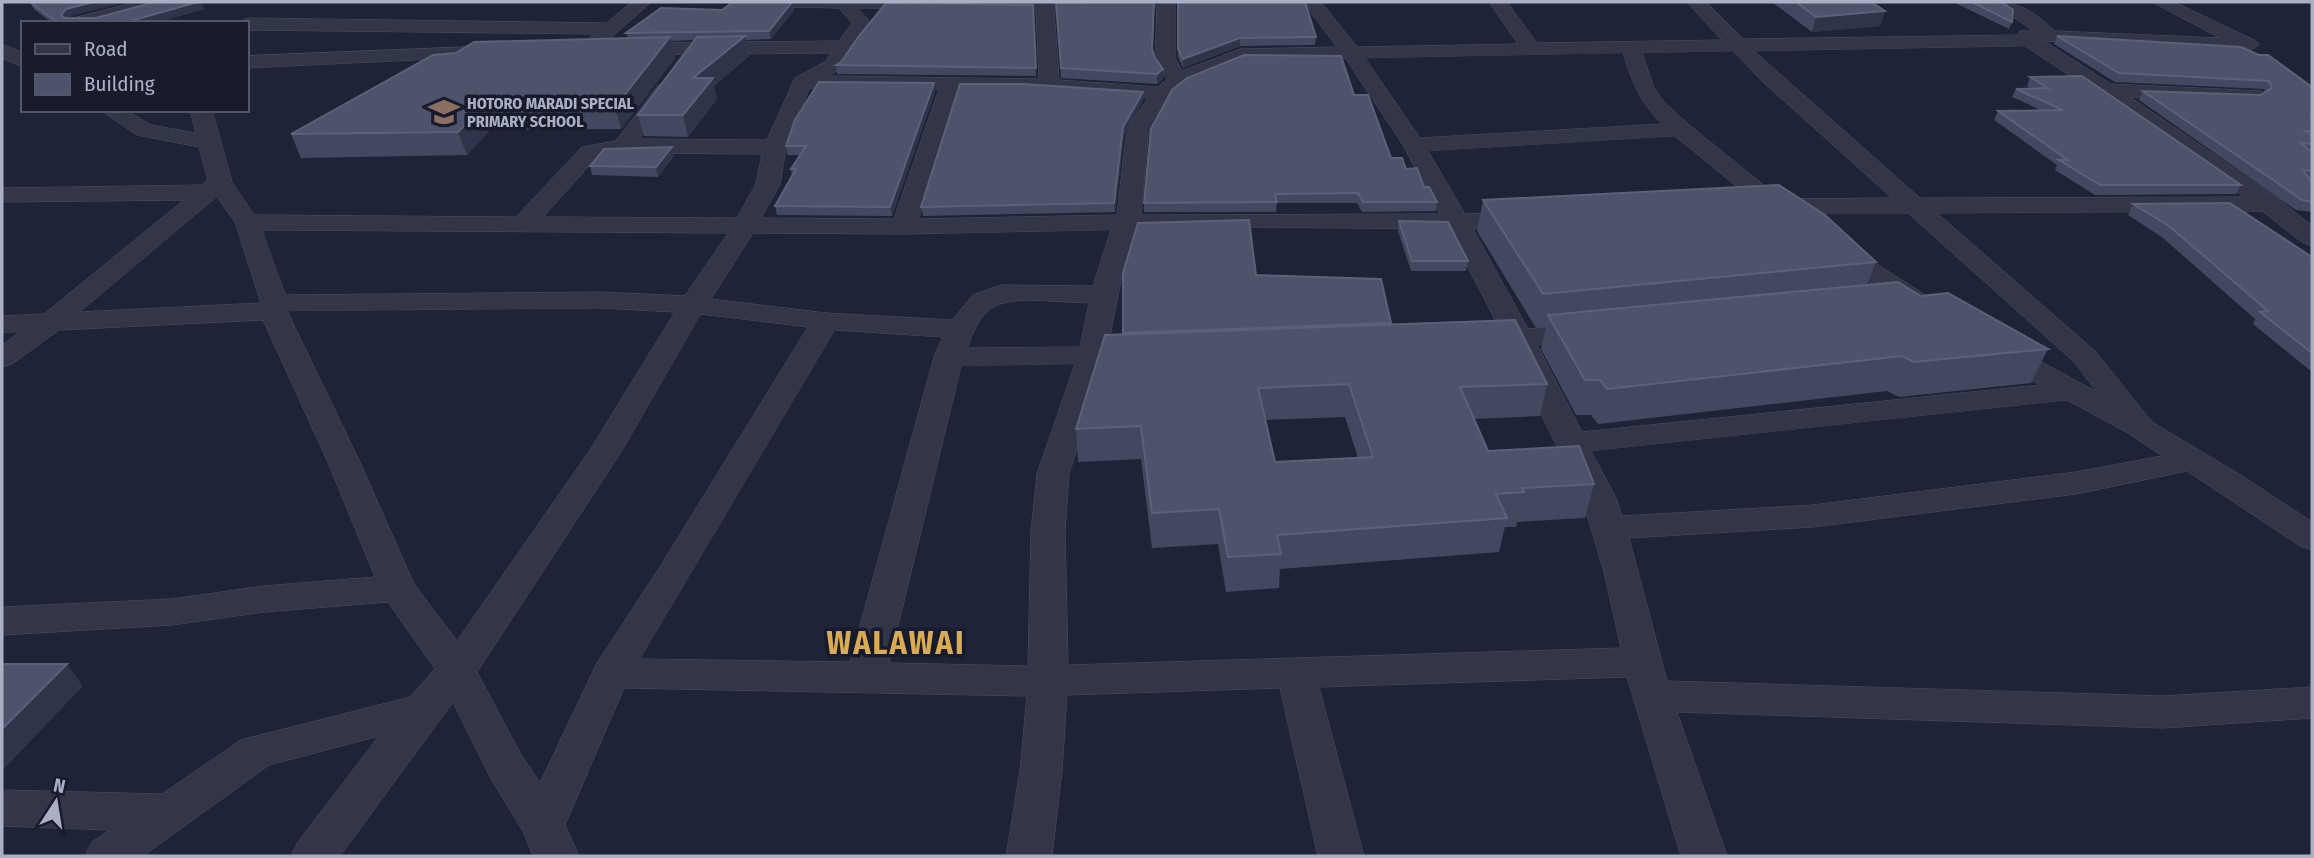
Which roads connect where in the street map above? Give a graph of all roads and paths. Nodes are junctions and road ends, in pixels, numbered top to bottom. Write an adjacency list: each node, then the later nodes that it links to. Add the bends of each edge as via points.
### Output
1 (155, 2): 13 (street)
2 (642, 2): 14 (street)
3 (788, 2): 10 (street)
4 (1166, 2): 11 (street); 31 (street, via 1165,58)
5 (1312, 2): 25 (street)
6 (1498, 2): 23 (street)
7 (1696, 2): 18 (street)
8 (2001, 2): 15 (street, via 2031,19)
9 (2161, 2): 15 (street, via 2249,45)
10 (846, 3): 11 (street); 19 (street, via 861,23)
11 (1044, 3): 30 (street)
12 (248, 17): 14 (street)
13 (84, 21)
14 (611, 29): 20 (street, via 579,50)
15 (2039, 37): 18 (street); 32 (street)
16 (21, 38): 17 (street)
17 (2, 43)
18 (1738, 46): 21 (street); 43 (street)
19 (845, 47): 20 (street); 28 (street, via 833,65)
20 (695, 48): 39 (street)
21 (1631, 48): 23 (street); 36 (street, via 1644,88)
22 (2, 50): 26 (street)
23 (1531, 50): 25 (street)
24 (505, 52): 27 (street)
25 (1351, 52): 31 (street, via 1240,55); 38 (street)
26 (21, 60)
27 (248, 62)
28 (802, 82): 29 (street); 40 (street)
29 (951, 83): 30 (street); 53 (street)
30 (1049, 85): 31 (street)
31 (1171, 87): 51 (street, via 1144,120 1137,137 1133,192)
32 (2108, 90): 33 (street); 44 (street)
33 (2255, 95)
34 (114, 112): 37 (street, via 145,130)
35 (202, 112): 37 (street)
36 (1680, 129): 38 (street); 45 (street)
37 (211, 142): 41 (street)
38 (1414, 145): 50 (street)
39 (623, 146): 40 (street); 49 (street, via 590,152)
40 (775, 147): 52 (street, via 768,184)
41 (214, 187): 42 (street); 48 (street); 62 (street)
42 (2, 195)
43 (1912, 204): 44 (street); 45 (street); 73 (street, via 2085,357)
44 (2270, 204): 54 (street)
45 (1773, 206): 46 (street); 56 (street)
46 (1746, 207)
47 (1540, 218): 50 (street)
48 (247, 222): 49 (street); 59 (street)
49 (525, 222): 52 (street)
50 (1458, 222): 51 (street); 66 (street)
51 (1125, 224): 53 (street); 55 (street)
52 (745, 226): 53 (street); 57 (street)
53 (904, 226)
54 (2312, 238)
55 (1106, 295): 68 (street, via 1003,293 982,302); 70 (street)
56 (1914, 301): 58 (street); 60 (street)
57 (693, 305): 59 (street, via 509,300); 61 (street); 80 (street, via 605,452)
58 (1874, 305)
59 (274, 307): 62 (street); 78 (street)
60 (1939, 315)
61 (826, 321): 68 (street); 81 (street)
62 (51, 322): 63 (street); 71 (street)
63 (2, 324)
64 (1615, 330): 66 (street)
65 (1975, 337): 72 (street)
66 (1520, 340): 67 (street); 74 (street)
67 (1451, 342)
68 (954, 343): 70 (street); 83 (street)
69 (1134, 355): 70 (street)
70 (1092, 356): 85 (street, via 1053,474 1048,531)
71 (2, 358)
72 (2071, 391): 73 (street); 74 (street)
73 (2141, 429): 75 (street)
74 (1571, 443): 76 (street, via 1599,498)
75 (2193, 460): 76 (street, via 2063,485 1813,516); 77 (street)
76 (1608, 528): 84 (street)
77 (2312, 538)
78 (398, 588): 79 (street, via 172,612); 80 (street)
79 (2, 621)
80 (457, 671): 87 (street); 90 (street)
81 (611, 673): 83 (street); 90 (street)
82 (1296, 673): 84 (street); 85 (street); 94 (street)
83 (866, 677): 85 (street)
84 (1647, 679): 86 (street, via 2163,712); 95 (street)
85 (1048, 681): 93 (street)
86 (2312, 703)
87 (423, 709): 89 (street, via 256,752); 92 (street)
88 (2, 808): 89 (street)
89 (170, 813): 91 (street)
90 (549, 840)
91 (108, 856)
92 (314, 856)
93 (1029, 856)
94 (1341, 856)
95 (1704, 856)

